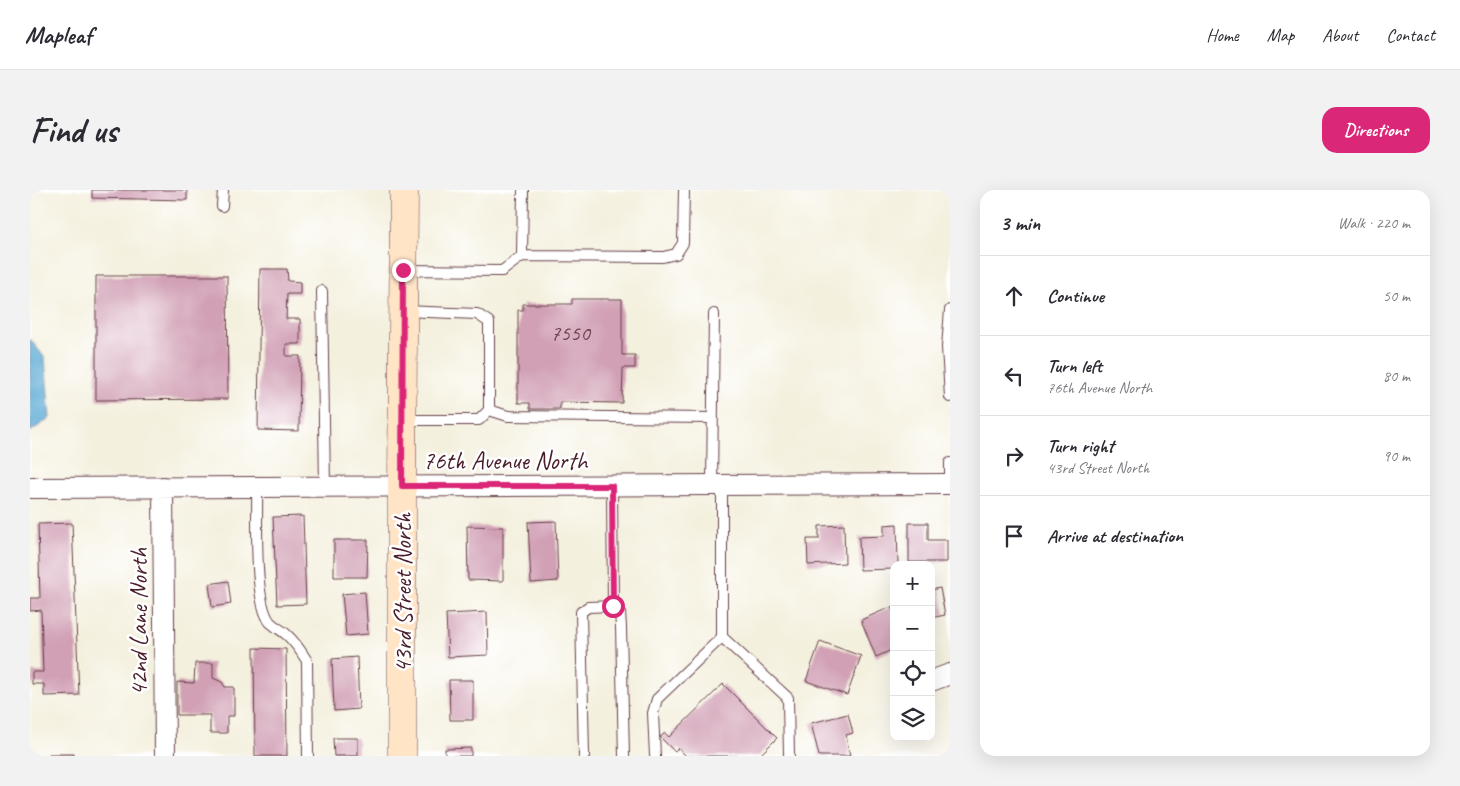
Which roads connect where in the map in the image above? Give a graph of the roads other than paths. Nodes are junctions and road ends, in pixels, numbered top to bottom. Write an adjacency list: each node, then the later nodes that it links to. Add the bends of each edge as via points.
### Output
1 (222, 190): 5 (lane)
2 (404, 190): 7 (street, 43rd Street North)
3 (523, 190): 6 (lane)
4 (684, 190): 6 (lane, via 683,243 676,254 663,258)
5 (222, 206)
6 (522, 256): 7 (lane, via 502,271)
7 (403, 270): 10 (street, 43rd Street North)
8 (322, 291): 23 (lane)
9 (950, 310): 12 (lane, via 947,347)
10 (403, 311): 13 (lane, via 477,314 488,322); 15 (street, 43rd Street North)
11 (714, 314): 14 (lane)
12 (950, 397)
13 (488, 410): 14 (lane, via 508,416); 15 (lane, via 479,420)
14 (712, 418): 18 (lane)
15 (402, 420): 19 (street, 43rd Street North)
16 (950, 463): 17 (lane)
17 (950, 484): 18 (street, 76th Avenue North)
18 (717, 485): 20 (street, 76th Avenue North); 26 (lane)
19 (402, 486): 20 (street, 76th Avenue North); 23 (street, 76th Avenue North); 31 (street, 43rd Street North)
20 (612, 486): 25 (lane)
21 (164, 487): 22 (street, 76th Avenue North); 24 (street, 76th Avenue North); 29 (street, 42nd Lane North)
22 (257, 487): 23 (street, 76th Avenue North); 30 (lane, via 262,603 270,622 287,635 307,661)
23 (325, 487)
24 (30, 488)
25 (613, 606): 32 (lane, via 588,606 581,612); 33 (lane, via 620,613)
26 (722, 637): 34 (lane, via 656,699 653,713); 35 (lane, via 788,698)
27 (950, 674): 28 (street)
28 (935, 680)
29 (165, 756)
30 (308, 756)
31 (402, 756)
32 (584, 756)
33 (624, 756)
34 (655, 756)
35 (790, 756)

